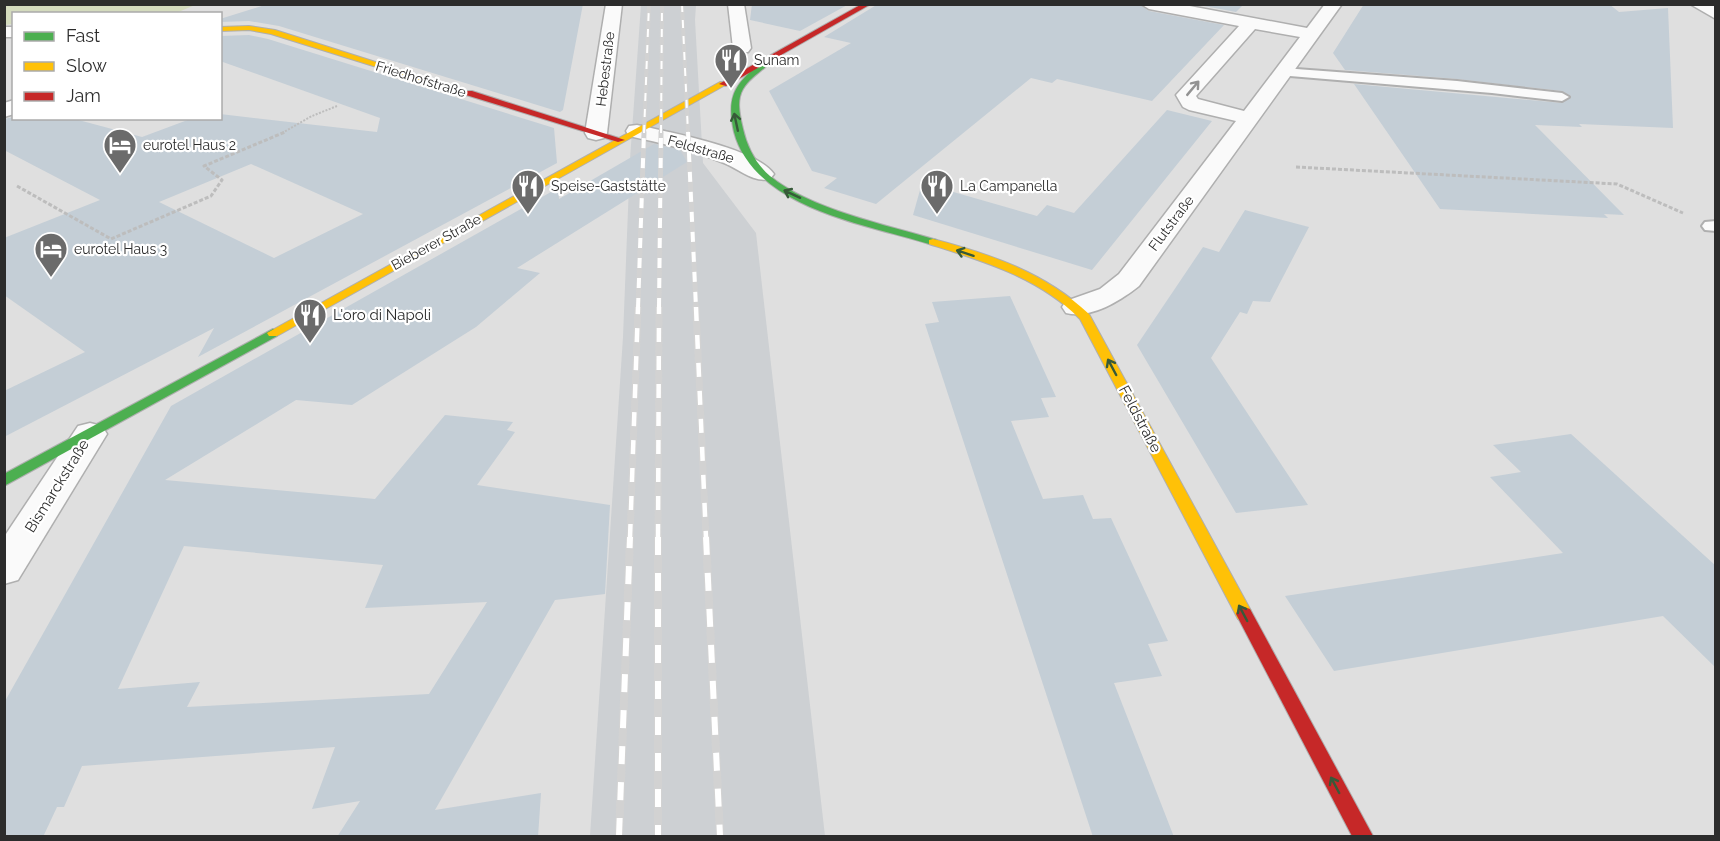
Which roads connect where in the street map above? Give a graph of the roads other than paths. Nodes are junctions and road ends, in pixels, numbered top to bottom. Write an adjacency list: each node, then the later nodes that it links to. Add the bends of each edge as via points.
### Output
1 (614, 4): 16 (street, Hebestraße)
2 (736, 4): 11 (street)
3 (868, 4): 12 (street, Bieberer Straße)
4 (1149, 4): 8 (street)
5 (1334, 4): 10 (street, Flutstraße)
6 (1698, 4): 7 (street)
7 (1716, 14)
8 (1251, 23): 10 (street); 15 (street, one-way to 8, via 1196,106 1186,95)
9 (222, 29): 16 (street, Friedhofstraße, via 272,32)
10 (1312, 34): 13 (street, Flutstraße)
11 (742, 48)
12 (769, 60): 17 (street, Bieberer Straße); 18 (street, Feldstraße, one-way to 12, via 743,146 733,107 735,93)
13 (1283, 72): 14 (lane, via 1432,82); 15 (street, Flutstraße)
14 (1562, 97)
15 (1249, 118): 19 (street, Flutstraße, via 1129,280 1110,295)
16 (596, 133): 17 (street, Friedhofstraße)
17 (629, 136): 18 (street, Feldstraße, via 723,153); 20 (street, Bieberer Straße)
18 (762, 174): 19 (street, Feldstraße, one-way to 18, via 1053,288 1019,270 795,196)
19 (1077, 307): 23 (street, Feldstraße, one-way to 19, via 1093,330)
20 (90, 434): 21 (street, Bieberer Straße); 22 (street, Bismarckstraße)
21 (4, 481)
22 (4, 569)
23 (1363, 837)

